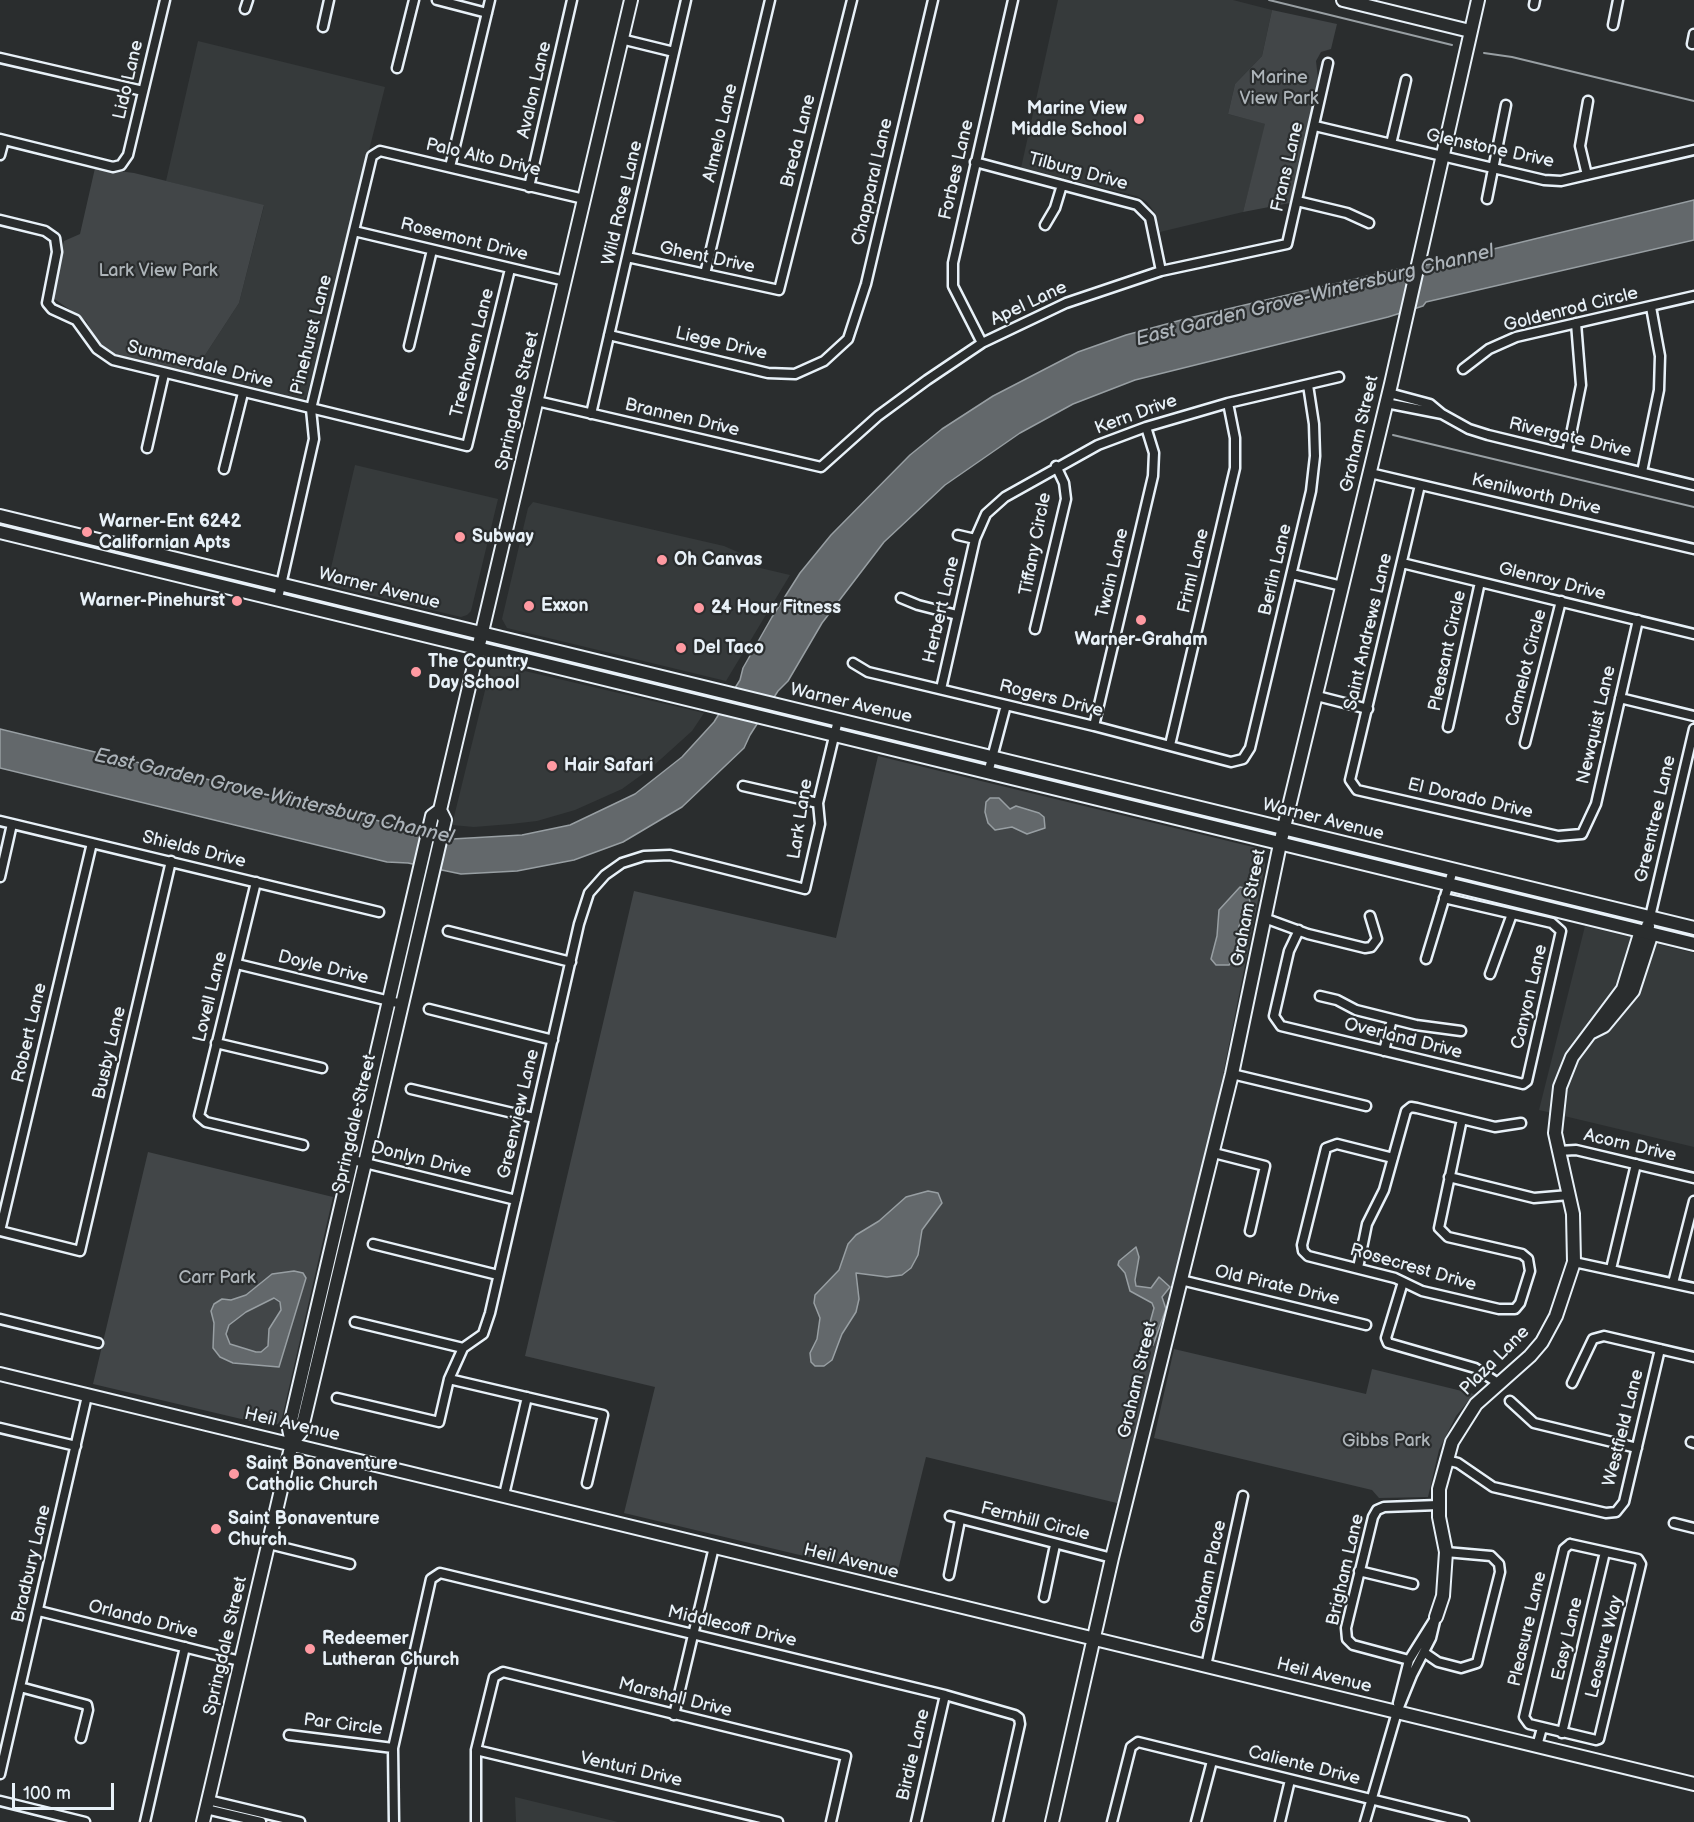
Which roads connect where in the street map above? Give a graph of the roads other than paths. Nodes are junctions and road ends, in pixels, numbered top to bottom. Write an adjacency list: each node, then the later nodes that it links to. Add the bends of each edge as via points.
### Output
1 (165, 0): 30 (street, Lido Lane)
2 (248, 0): 17 (street)
3 (329, 0): 20 (street)
4 (414, 0): 28 (street)
5 (437, 0): 18 (street)
6 (490, 0): 18 (street)
7 (572, 0): 45 (street, Avalon Lane)
8 (631, 0): 23 (main road, Springdale Street)
9 (686, 0): 25 (street, Wild Rose Lane)
10 (770, 0): 58 (street, Almelo Lane)
11 (852, 0): 60 (street, Breda Lane)
12 (933, 0): 67 (street, Chapparal Lane, via 866,284 848,339)
13 (1013, 0): 40 (street, Forbes Lane)
14 (1343, 0): 22 (main road)
15 (1478, 0): 22 (main road, Graham Street)
16 (1618, 0): 19 (street)
17 (245, 9)
18 (487, 13): 41 (street)
19 (1613, 25)
20 (323, 27)
21 (1694, 34): 24 (street)
22 (1470, 35): 39 (main road, Graham Street)
23 (621, 39): 25 (street); 46 (main road, Springdale Street)
24 (1692, 44)
25 (674, 52): 55 (street, Wild Rose Lane)
26 (0, 58): 30 (street)
27 (1328, 63): 33 (street, Frans Lane)
28 (397, 68)
29 (1406, 80): 35 (street)
30 (143, 91): 34 (street, Lido Lane, via 128,155 121,165 114,167)
31 (1588, 101): 43 (street, via 1580,146)
32 (1506, 105): 42 (street)
33 (1315, 126): 35 (street, Glenstone Drive); 48 (street, Frans Lane)
34 (2, 140): 38 (street)
35 (1391, 144): 39 (street, Glenstone Drive)
36 (1694, 150): 43 (street, Glenstone Drive)
37 (375, 152): 41 (street, Palo Alto Drive); 52 (street, Pinehurst Lane)
38 (0, 155)
39 (1443, 156): 42 (street, Glenstone Drive); 73 (main road, Graham Street)
40 (975, 162): 44 (street, Tilburg Drive); 65 (street, Forbes Lane, via 952,263 953,286)
41 (450, 167): 45 (street, Palo Alto Drive)
42 (1493, 168): 43 (street, Glenstone Drive, via 1544,180); 47 (street)
43 (1587, 175)
44 (1062, 184): 51 (street); 57 (street, Tilburg Drive, via 1137,205 1150,218)
45 (529, 187): 46 (street, Palo Alto Drive)
46 (584, 198): 59 (main road, Springdale Street)
47 (1487, 199)
48 (1297, 201): 50 (street, via 1347,213); 53 (street, Frans Lane)
49 (0, 220): 69 (street, Summerdale Drive, via 45,231 55,238 57,252 47,303 55,311 76,320 103,354 123,365)
50 (1369, 223)
51 (1045, 225)
52 (354, 231): 54 (street, Rosemont Drive); 76 (street, Pinehurst Lane)
53 (1287, 244): 57 (street, Apel Lane)
54 (432, 250): 56 (street, Rosemont Drive); 66 (street)
55 (627, 258): 58 (street, Ghent Drive); 64 (street, Wild Rose Lane)
56 (510, 269): 59 (street, Rosemont Drive); 79 (street, Treehaven Lane)
57 (1161, 271): 65 (street, Apel Lane, via 1066,303)
58 (705, 274): 60 (street, Ghent Drive)
59 (565, 282): 74 (main road, Springdale Street)
60 (779, 290)
61 (1694, 296): 62 (street, Goldenrod Circle)
62 (1651, 307): 63 (street, Goldenrod Circle); 85 (street, via 1660,356 1659,390)
63 (1576, 323): 68 (street, Goldenrod Circle, via 1516,337 1490,349); 81 (street, via 1581,385)
64 (609, 335): 67 (street, Liege Drive, via 768,373 795,374); 77 (street, Wild Rose Lane)
65 (982, 344): 83 (street, Apel Lane, via 878,416)
66 (409, 346)
67 (824, 362)
68 (1463, 369)
69 (164, 374): 72 (street, Summerdale Drive); 80 (street)
70 (1339, 377): 71 (street, Kern Drive)
71 (1308, 386): 75 (street, Kern Drive); 95 (street, Berlin Lane, via 1316,456)
72 (243, 393): 76 (street, Summerdale Drive); 84 (street)
73 (1388, 398): 81 (street, Rivergate Drive, via 1442,414 1475,432); 86 (main road, Graham Street)
74 (537, 401): 77 (street, Brannen Drive); 107 (main road, Springdale Street)
75 (1228, 403): 78 (street, Kern Drive); 127 (street, Friml Lane, via 1236,468)
76 (311, 409): 79 (street, Summerdale Drive); 97 (street, Pinehurst Lane, via 314,438)
77 (591, 414): 83 (street, Brannen Drive)
78 (1146, 427): 82 (street, Kern Drive); 122 (street, Twain Lane, via 1154,453 1153,476)
79 (467, 446)
80 (147, 448)
81 (1567, 454): 85 (street, Rivergate Drive)
82 (1056, 466): 92 (street, Kern Drive, via 1005,497 986,514); 106 (street, Tiffany Circle, via 1066,499)
83 (821, 467)
84 (224, 469)
85 (1642, 472): 87 (street, Rivergate Drive)
86 (1370, 473): 88 (street, Kenilworth Drive); 98 (main road, Graham Street)
87 (1694, 484)
88 (1420, 485): 93 (street, Kenilworth Drive); 94 (street, Saint Andrews Lane)
89 (0, 516): 97 (main road, Warner Avenue)
90 (0, 532): 99 (main road, Warner Avenue)
91 (958, 535): 92 (street)
92 (975, 539): 104 (street, Herbert Lane)
93 (1694, 549)
94 (1402, 563): 96 (street, Glenroy Drive); 119 (street, Saint Andrews Lane)
95 (1292, 574): 98 (street); 129 (street, Berlin Lane, via 1250,748)
96 (1480, 582): 101 (street, Glenroy Drive); 123 (street, Pleasant Circle)
97 (281, 584): 99 (street, Pinehurst Lane); 102 (main road, Warner Avenue)
98 (1342, 586): 115 (main road, Graham Street)
99 (278, 598): 103 (main road, Warner Avenue)
100 (901, 598): 104 (street)
101 (1561, 602): 105 (street, Glenroy Drive); 126 (street, Camelot Circle)
102 (393, 612): 103 (main road, via 389,619 353,611); 107 (main road, Warner Avenue)
103 (337, 613): 109 (main road, Warner Avenue)
104 (957, 615): 113 (street, Herbert Lane)
105 (1638, 620): 108 (street, Glenroy Drive); 116 (street, Newquist Lane)
106 (1035, 629)
107 (481, 633): 109 (main road, Springdale Street); 111 (main road, Warner Avenue)
108 (1694, 634)
109 (478, 646): 112 (main road, Warner Avenue); 162 (main road, Springdale Street, via 440,810 445,820 427,868)
110 (853, 663): 113 (street, Rogers Drive, via 868,672)
111 (652, 675): 112 (main road); 114 (main road, Warner Avenue)
112 (648, 689): 117 (main road, Warner Avenue)
113 (941, 689): 118 (street, Rogers Drive)
114 (732, 694): 117 (main road, via 700,693); 121 (main road, Warner Avenue)
115 (1317, 696): 119 (street); 136 (main road, Graham Street)
116 (1620, 698): 120 (street); 137 (street, Newquist Lane, via 1596,804)
117 (693, 700): 125 (main road, Warner Avenue)
118 (1006, 705): 122 (street, Rogers Drive); 128 (street)
119 (1368, 709): 132 (street, Saint Andrews Lane, via 1350,780)
120 (1694, 716)
121 (838, 720): 125 (street, Lark Lane); 128 (main road, Warner Avenue)
122 (1094, 726): 127 (street, Rogers Drive)
123 (1448, 727)
124 (1694, 729): 150 (street, Greentree Lane)
125 (835, 735): 130 (main road, Warner Avenue); 133 (street, Lark Lane)
126 (1525, 743)
127 (1170, 745): 129 (street, Rogers Drive, via 1231,762)
128 (993, 756): 130 (street); 136 (main road, Warner Avenue)
129 (1243, 759)
130 (988, 773): 139 (main road, Warner Avenue)
131 (743, 786): 133 (street)
132 (1352, 786): 137 (street, El Dorado Drive, via 1558,836)
133 (818, 803): 145 (street, Lark Lane, via 820,824)
134 (0, 821): 135 (street, Shields Drive)
135 (12, 824): 138 (street, Shields Drive); 142 (street)
136 (1284, 829): 139 (main road, Graham Street); 141 (main road, Warner Avenue)
137 (1582, 834)
138 (92, 843): 140 (street, Shields Drive); 188 (street, Robert Lane)
139 (1280, 844): 144 (main road, Warner Avenue); 151 (main road, Graham Street)
140 (171, 861): 143 (street, Shields Drive); 188 (street, Busby Lane, via 80,1251)
141 (1453, 870): 144 (street); 150 (main road, Warner Avenue)
142 (0, 877)
143 (256, 882): 147 (street, Shields Drive); 159 (street, Lovell Lane)
144 (1450, 884): 146 (street); 155 (main road, Warner Avenue)
145 (805, 889): 158 (street, Greenview Lane, via 669,855 644,856 622,863 589,893)
146 (1444, 898): 148 (street, Canyon Lane); 157 (street)
147 (379, 912)
148 (1512, 914): 160 (street); 171 (street, Canyon Lane, via 1552,923 1561,931 1527,1081)
149 (1370, 916): 153 (street, via 1377,939 1371,947)
150 (1650, 917): 152 (main road, Warner Avenue); 155 (main road, Plaza Lane)
151 (1267, 919): 153 (street); 170 (main road, Graham Street)
152 (1694, 928)
153 (1299, 930): 168 (street, Overland Drive, via 1289,951 1274,1016 1276,1023)
154 (448, 931): 158 (street)
155 (1647, 932): 156 (main road, Warner Avenue); 178 (main road, Plaza Lane, via 1639,937 1623,989 1572,1057 1560,1087 1554,1124)
156 (1694, 944)
157 (1426, 958)
158 (571, 962): 166 (street, Greenview Lane)
159 (237, 964): 162 (street, Doyle Drive); 167 (street, Lovell Lane)
160 (1490, 974)
161 (1320, 996): 164 (street)
162 (396, 1003): 181 (main road, Springdale Street)
163 (429, 1009): 166 (street)
164 (1392, 1019): 165 (street); 168 (street)
165 (1461, 1031)
166 (553, 1040): 174 (street, Greenview Lane)
167 (216, 1043): 169 (street); 177 (street, Lovell Lane, via 201,1120)
168 (1384, 1051): 171 (street, Overland Drive)
169 (322, 1068)
170 (1232, 1074): 173 (street); 179 (main road, Graham Street)
171 (1523, 1084)
172 (411, 1089): 174 (street)
173 (1366, 1106)
174 (534, 1118): 186 (street, Greenview Lane)
175 (1462, 1119): 176 (street, via 1495,1127); 180 (street, via 1411,1107 1406,1111); 183 (street)
176 (1521, 1123)
177 (303, 1145)
178 (1558, 1150): 182 (street, Acorn Drive, via 1576,1150); 185 (main road, Plaza Lane)
179 (1214, 1152): 189 (street, via 1265,1166); 195 (main road, Graham Street)
180 (1393, 1158): 192 (street, via 1384,1190 1367,1224); 192 (street, Rosecrest Drive, via 1338,1144 1326,1148 1303,1251 1308,1256)
181 (359, 1161): 186 (street, Donlyn Drive); 215 (main road, Springdale Street, via 301,1432)
182 (1636, 1164): 184 (street, Acorn Drive); 193 (street)
183 (1449, 1177): 185 (street, via 1534,1198); 196 (street, Rosecrest Drive, via 1438,1222 1441,1232 1528,1259 1530,1271 1520,1303 1515,1309 1499,1310 1422,1291)
184 (1694, 1178)
185 (1569, 1195): 191 (main road, Plaza Lane, via 1575,1230)
186 (516, 1200): 194 (street, Greenview Lane)
187 (1694, 1201): 197 (street)
188 (0, 1231)
189 (1250, 1231)
190 (373, 1244): 194 (street)
191 (1574, 1262): 193 (street); 208 (main road, Plaza Lane, via 1549,1330 1530,1356)
192 (1358, 1268): 196 (street, Rosecrest Drive)
193 (1611, 1269): 197 (street)
194 (498, 1275): 203 (street, Greenview Lane, via 483,1334)
195 (1180, 1280): 201 (street, Old Pirate Drive); 232 (main road, Graham Street)
196 (1403, 1282): 208 (street, via 1388,1343 1476,1368)
197 (1673, 1283): 198 (street)
198 (1694, 1288)
199 (0, 1319): 202 (street)
200 (355, 1322): 203 (street)
201 (1366, 1324)
202 (98, 1342)
203 (463, 1348): 207 (street, Greenview Lane)
204 (1660, 1350): 205 (street); 209 (street, via 1604,1336 1593,1339); 217 (street, Westfield Lane)
205 (1694, 1357)
206 (0, 1374): 210 (main road, Heil Avenue)
207 (449, 1379): 211 (street); 212 (street, Greenview Lane, via 439,1422)
208 (1498, 1383): 218 (main road, Plaza Lane, via 1459,1428)
209 (1572, 1383)
210 (87, 1396): 215 (main road, Heil Avenue); 216 (street, Bradbury Lane)
211 (527, 1397): 219 (street, via 603,1415); 220 (street)
212 (337, 1398)
213 (1510, 1401): 217 (street, via 1534,1423)
214 (0, 1428): 216 (street)
215 (292, 1443): 220 (main road, Heil Avenue); 227 (main road, Springdale Street)
216 (76, 1446): 238 (street, Bradbury Lane)
217 (1637, 1448): 218 (street, Westfield Lane, via 1623,1502 1616,1512 1606,1513 1493,1487 1458,1463)
218 (1446, 1460): 222 (main road, Plaza Lane)
219 (588, 1483)
220 (504, 1495): 229 (main road, Heil Avenue)
221 (1244, 1496): 246 (street, Graham Place)
222 (1438, 1504): 230 (main road, Plaza Lane); 234 (street, Brigham Lane, via 1377,1510 1372,1516)
223 (950, 1516): 224 (street, Fernhill Circle)
224 (960, 1520): 228 (street, Fernhill Circle); 235 (street)
225 (1674, 1523): 226 (street)
226 (1694, 1528)
227 (268, 1544): 233 (street); 245 (main road, Springdale Street)
228 (1055, 1545): 232 (street, Fernhill Circle); 237 (street)
229 (714, 1547): 240 (street); 241 (main road, Heil Avenue)
230 (1446, 1552): 239 (main road, Plaza Lane, via 1443,1596); 243 (street, via 1484,1554 1499,1564 1500,1572 1479,1661 1472,1667 1461,1668 1438,1662)
231 (1605, 1552): 251 (street, Pleasure Lane, via 1570,1544 1564,1549 1524,1717 1529,1725); 252 (street, Easy Lane); 252 (street, Leasure Way, via 1638,1559 1641,1568 1599,1739)
232 (1112, 1558): 241 (main road, Graham Street)
233 (350, 1564)
234 (1359, 1571): 236 (street); 244 (street, Brigham Lane, via 1347,1639 1353,1645)
235 (949, 1575)
236 (1413, 1584)
237 (1044, 1597)
238 (39, 1611): 242 (street, Orlando Drive); 247 (street, Bradbury Lane)
239 (1436, 1617): 243 (street, Plaza Lane); 244 (street, Plaza Lane)
240 (693, 1635): 248 (street, Middlecoff Drive); 250 (street); 256 (street, Middlecoff Drive, via 440,1573 431,1580)
241 (1093, 1639): 246 (main road, Heil Avenue); 277 (main road, Graham Street)
242 (185, 1647): 245 (street, Orlando Drive); 267 (street)
243 (1425, 1653): 249 (street, Plaza Lane)
244 (1409, 1660): 249 (street, Plaza Lane)
245 (240, 1661): 264 (main road, Springdale Street)
246 (1206, 1666): 249 (main road, Heil Avenue)
247 (20, 1687): 254 (street, via 87,1705); 259 (street, Bradbury Lane)
248 (945, 1695): 275 (street, Birdie Lane); 276 (street, Middlecoff Drive, via 1019,1718)
249 (1397, 1712): 255 (main road, Heil Avenue); 262 (street)
250 (674, 1715): 257 (street, Marshall Drive, via 497,1673); 274 (street, Marshall Drive, via 846,1756)
251 (1542, 1728): 252 (street); 255 (street)
252 (1562, 1733)
253 (289, 1735): 256 (street, Par Circle)
254 (81, 1738)
255 (1537, 1746): 261 (main road, Heil Avenue)
256 (393, 1748): 271 (street)
257 (476, 1750): 272 (street); 273 (street, Venturi Drive)
258 (1212, 1761): 260 (street, Caliente Drive); 278 (street, Caliente Drive, via 1136,1742 1131,1747); 279 (street)
259 (0, 1774)
260 (1290, 1780): 262 (street, Caliente Drive); 280 (street)
261 (1694, 1784)
262 (1371, 1800): 265 (street, Caliente Drive); 281 (street)
263 (0, 1802): 266 (street)
264 (207, 1804): 268 (main road, Springdale Street); 269 (street); 270 (street)
265 (1450, 1820): 282 (street, Caliente Drive)
266 (85, 1822)
267 (145, 1822)
268 (203, 1822)
269 (261, 1822)
270 (300, 1822)
271 (393, 1822)
272 (476, 1822)
273 (778, 1822)
274 (831, 1822)
275 (916, 1822)
276 (998, 1822)
277 (1052, 1822)
278 (1112, 1822)
279 (1196, 1822)
280 (1280, 1822)
281 (1365, 1822)
282 (1464, 1822)

